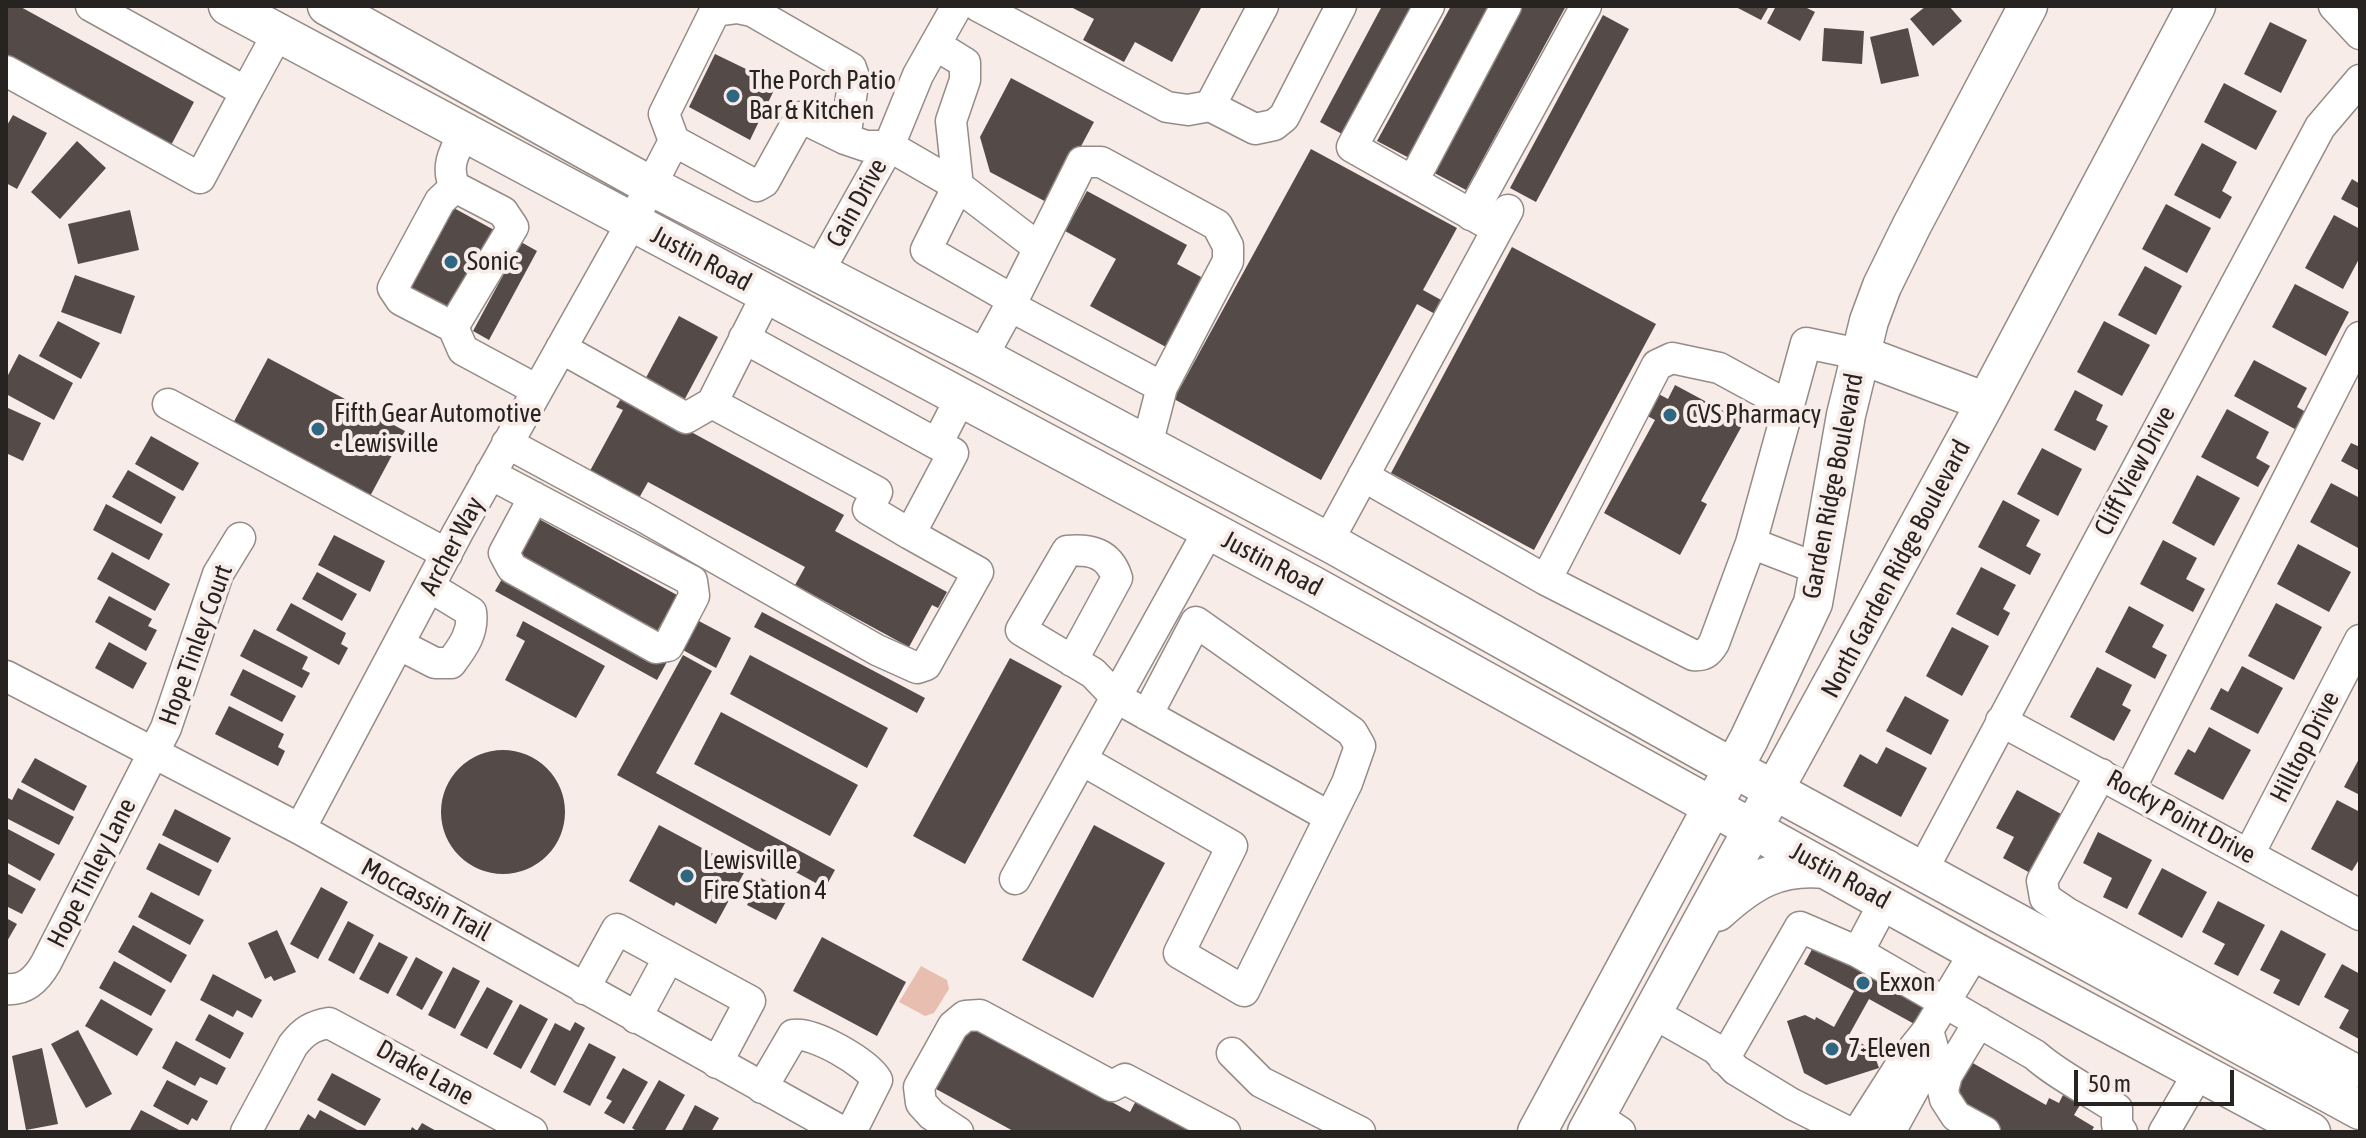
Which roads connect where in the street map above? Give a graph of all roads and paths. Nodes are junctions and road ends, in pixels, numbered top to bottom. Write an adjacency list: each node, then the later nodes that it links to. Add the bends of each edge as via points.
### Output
1 (91, 6): 19 (street)
2 (228, 6): 14 (main road, Justin Road)
3 (327, 6): 26 (main road, Justin Road)
4 (957, 6): 16 (street, Cain Drive)
5 (978, 6): 20 (street, via 1167,107)
6 (1263, 6): 20 (street)
7 (1341, 6): 20 (street, via 1284,117 1274,125 1255,129)
8 (1429, 6): 25 (street, via 1352,147)
9 (1506, 6): 25 (street)
10 (1586, 6): 29 (street)
11 (2028, 6): 39 (main road, Garden Ridge Boulevard, via 1882,286)
12 (2196, 6): 44 (main road, North Garden Ridge Boulevard)
13 (2334, 6): 15 (street)
14 (278, 33): 19 (street); 21 (main road, Justin Road)
15 (2360, 34)
16 (936, 45): 24 (street, Cain Drive); 27 (street, via 965,63 951,121)
17 (6, 71): 19 (street, via 200,178)
18 (2360, 80): 70 (street, Cliff View Drive, via 2320,127)
19 (246, 92)
20 (1210, 106)
21 (464, 133): 28 (street, via 450,163); 30 (main road, Justin Road)
22 (845, 139): 23 (street, via 800,117 757,186); 23 (street, via 851,68 738,8 715,11 664,114); 24 (street)
23 (674, 141): 26 (street, Archer Way)
24 (889, 146): 27 (street); 32 (street, Cain Drive)
25 (1413, 181): 29 (street)
26 (651, 186): 30 (street, Archer Way); 32 (main road, Justin Road)
27 (958, 186): 31 (street); 34 (street, via 926,250)
28 (455, 187): 35 (street, via 503,212 513,227); 35 (street, via 440,201 393,288 401,300)
29 (1471, 215): 52 (street, via 1502,220)
30 (632, 222): 33 (main road, Justin Road); 38 (street, Archer Way)
31 (1039, 248): 34 (street); 41 (street, via 1082,162 1101,162 1217,225 1228,246 1228,261)
32 (819, 271): 40 (main road, Justin Road)
33 (767, 294): 37 (street); 43 (main road, Justin Road)
34 (1012, 303): 40 (street); 41 (street)
35 (453, 327): 42 (street, via 463,350)
36 (2360, 337): 75 (street)
37 (744, 338): 45 (street); 49 (street)
38 (561, 348): 42 (street, Archer Way); 45 (street, via 686,418)
39 (1859, 354): 44 (main road); 47 (street, via 1806,343); 60 (main road, Garden Ridge Boulevard)
40 (982, 357): 43 (main road); 50 (main road, Justin Road)
41 (1162, 387): 50 (street)
42 (537, 390): 48 (street, Archer Way)
43 (961, 397): 49 (street); 54 (main road, Justin Road)
44 (1986, 402): 76 (main road, North Garden Ridge Boulevard)
45 (712, 403): 55 (street, via 877,492 868,509)
46 (168, 404): 59 (street)
47 (1789, 406): 58 (street); 61 (street, via 1719,368 1672,358 1657,365)
48 (507, 443): 51 (street, Archer Way); 55 (street, via 917,668 926,665 978,572)
49 (937, 444): 55 (street, via 953,453)
50 (1147, 445): 57 (main road, Justin Road)
51 (490, 474): 53 (street); 59 (street, Archer Way)
52 (1363, 476): 57 (street); 61 (street)
53 (534, 497): 53 (street, via 692,581 694,596 668,646 656,648 512,568 504,553)
54 (1209, 530): 62 (main road, Justin Road); 68 (street)
55 (910, 534)
56 (240, 538): 71 (street, Hope Tinley Court, via 218,574 168,725)
57 (1328, 541): 62 (main road); 73 (main road, Justin Road)
58 (1751, 543): 60 (street); 61 (street, via 1714,643 1702,656)
59 (447, 554): 63 (street, Archer Way)
60 (1821, 570): 73 (main road, Garden Ridge Boulevard, via 1813,603 1786,664)
61 (1546, 580)
62 (1312, 585): 77 (main road, Justin Road)
63 (430, 587): 65 (street, Archer Way); 65 (street, via 471,612 473,625 461,649 451,663 435,663)
64 (2360, 640): 81 (street, Hilltop Drive)
65 (400, 645): 79 (street, Archer Way)
66 (1072, 661): 68 (street, via 1093,673)
67 (6, 676): 71 (street, Moccassin Trail)
68 (1117, 698): 69 (street); 72 (street)
69 (1147, 715): 78 (street); 78 (street, via 1196,622 1352,732 1360,746)
70 (2001, 721): 74 (street, Rocky Point Drive); 83 (street, Cliff View Drive)
71 (154, 752): 79 (street, Moccassin Trail); 91 (street, Hope Tinley Lane, via 41,972)
72 (1082, 760): 78 (street, via 1232,846 1179,953 1244,991); 84 (street)
73 (1733, 768): 76 (main road, Justin Road); 77 (main road, Garden Ridge Boulevard)
74 (2101, 774): 75 (street, Rocky Point Drive); 102 (street, via 2042,881 2045,898)
75 (2130, 789): 81 (street, Rocky Point Drive)
76 (1776, 790): 80 (main road, North Garden Ridge Boulevard); 83 (main road, Justin Road)
77 (1712, 807): 80 (main road, Justin Road); 115 (main road, Garden Ridge Boulevard)
78 (1330, 817)
79 (300, 829): 92 (street, Moccassin Trail)
80 (1754, 830): 82 (main road, Justin Road); 87 (main road, North Garden Ridge Boulevard)
81 (2249, 854): 86 (street, Rocky Point Drive)
82 (1826, 869): 85 (main road, Justin Road); 87 (main road, via 1804,867 1753,882)
83 (1922, 871): 104 (main road, Justin Road)
84 (1015, 879)
85 (1885, 901): 88 (street); 89 (main road, Justin Road)
86 (2360, 915)
87 (1694, 938): 94 (main road, North Garden Ridge Boulevard)
88 (1858, 952): 93 (street); 99 (street, via 1800,927)
89 (1975, 952): 93 (street); 101 (main road, Justin Road)
90 (669, 957): 92 (street, via 617,929); 95 (street); 100 (street, via 750,1001)
91 (14, 988)
92 (584, 989): 95 (street, Moccassin Trail)
93 (1945, 1003): 96 (street); 97 (street)
94 (1653, 1013): 99 (street, via 1716,1049); 106 (main road, North Garden Ridge Boulevard)
95 (636, 1018): 100 (street, Moccassin Trail)
96 (1979, 1022): 107 (street, via 2117,1109); 119 (street, via 1943,1090 1956,1116)
97 (1928, 1030): 117 (street); 118 (street, via 1934,1052)
98 (1232, 1053): 114 (street, via 1261,1082)
99 (1724, 1059): 116 (street, via 1792,1104)
100 (717, 1063): 103 (street, Moccassin Trail)
101 (2199, 1072): 120 (street); 121 (main road, Justin Road)
102 (2360, 1072)
103 (762, 1088): 105 (street, Moccassin Trail); 111 (street, via 793,1035 810,1035 868,1068 877,1080)
104 (2360, 1110)
105 (805, 1123): 110 (street, Moccassin Trail)
106 (1598, 1127)
107 (2114, 1130)
108 (528, 1131): 109 (street, Drake Lane, via 329,1023 302,1033)
109 (246, 1132)
110 (843, 1132)
111 (851, 1132)
112 (958, 1132): 113 (street, via 921,1103 919,1087 953,1026 965,1016 980,1015 1112,1086 1125,1079)
113 (1225, 1132)
114 (1360, 1132)
115 (1537, 1132)
116 (1848, 1132)
117 (1858, 1132)
118 (1890, 1132)
119 (1985, 1132)
120 (2164, 1132)
121 (2311, 1132)

